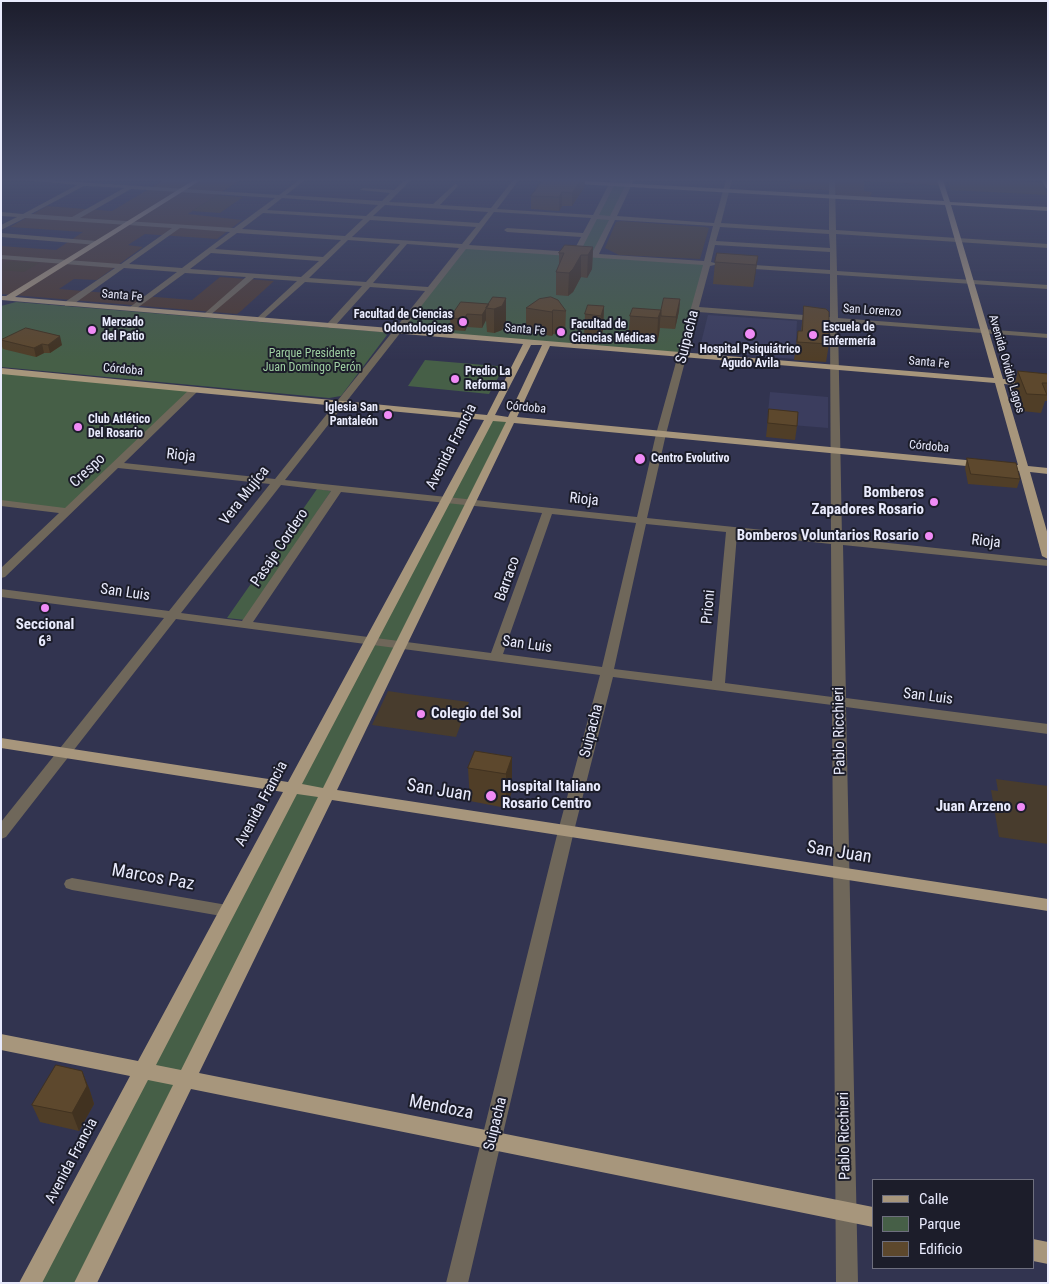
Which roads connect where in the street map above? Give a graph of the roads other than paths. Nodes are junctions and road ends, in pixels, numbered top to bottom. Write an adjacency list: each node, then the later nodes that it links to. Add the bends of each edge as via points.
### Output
1 (60, 240): 14 (street)
2 (102, 240): 14 (main road)
3 (159, 240): 28 (street)
4 (224, 240): 20 (street)
5 (345, 240): 24 (street)
6 (360, 240): 15 (street)
7 (468, 240): 18 (street, Vera Mujíca)
8 (583, 240): 21 (street)
9 (602, 240): 22 (street)
10 (714, 240): 16 (street, Suipacha)
11 (833, 240): 19 (street, Pablo Ricchieri)
12 (945, 240): 13 (street)
13 (960, 241): 17 (street); 33 (main road, Avenida Ovidio Lagos)
14 (97, 243): 26 (main road)
15 (406, 243): 18 (street); 34 (street)
16 (713, 243): 19 (street); 27 (street, Suipacha)
17 (1048, 246)
18 (463, 247): 21 (street); 36 (street, Vera Mujíca)
19 (833, 250): 30 (street, Pablo Ricchieri)
20 (210, 251): 24 (street); 29 (street)
21 (575, 255): 22 (street)
22 (594, 256): 27 (street)
23 (5, 257): 25 (street); 26 (street)
24 (324, 259): 32 (street)
25 (1, 262)
26 (67, 262): 28 (street); 37 (main road)
27 (707, 264): 30 (street); 40 (street, Suipacha)
28 (122, 266): 29 (street); 38 (street)
29 (184, 271): 31 (street); 39 (street)
30 (834, 273): 33 (street); 43 (street, Pablo Ricchieri)
31 (252, 276): 32 (street); 41 (street)
32 (302, 280): 34 (street); 42 (street)
33 (970, 282): 35 (street); 46 (main road, Avenida Ovidio Lagos)
34 (368, 285): 36 (street); 44 (street)
35 (1048, 288)
36 (430, 289): 45 (street, Vera Mujíca)
37 (3, 300): 38 (main road, Santa Fe)
38 (68, 304): 39 (main road, Santa Fe)
39 (134, 309): 41 (main road, Santa Fe)
40 (695, 309): 43 (street, San Lorenzo); 50 (street, Suipacha)
41 (208, 316): 42 (main road, Santa Fe)
42 (260, 320): 44 (main road, Santa Fe)
43 (834, 320): 46 (street, San Lorenzo); 51 (street, Pablo Ricchieri)
44 (330, 326): 45 (main road, Santa Fe)
45 (396, 331): 48 (main road, Santa Fe); 56 (street, Vera Mujíca)
46 (984, 331): 47 (street, San Lorenzo); 53 (main road, Avenida Ovidio Lagos)
47 (1048, 336)
48 (528, 343): 49 (main road, Santa Fe); 57 (main road, Avenida Francia)
49 (547, 344): 50 (main road, Santa Fe); 58 (main road)
50 (683, 356): 51 (main road, Santa Fe); 59 (street, Suipacha)
51 (835, 368): 53 (main road, Santa Fe); 60 (street, Pablo Ricchieri)
52 (2, 371): 55 (main road, Córdoba)
53 (998, 381): 54 (main road, Santa Fe); 62 (main road, Avenida Ovidio Lagos)
54 (1048, 385)
55 (195, 389): 56 (main road, Córdoba); 61 (street, Crespo)
56 (340, 403): 57 (main road, Córdoba); 64 (street, Vera Mujíca)
57 (490, 417): 58 (main road, Córdoba); 66 (main road, Avenida Francia)
58 (510, 419): 59 (main road, Córdoba); 68 (main road)
59 (662, 434): 60 (main road, Córdoba); 71 (street, Suipacha)
60 (836, 451): 62 (main road, Córdoba); 73 (street, Pablo Ricchieri)
61 (116, 465): 64 (street, Rioja); 69 (street, Crespo)
62 (1023, 468): 63 (main road, Córdoba); 74 (main road, Avenida Ovidio Lagos)
63 (1048, 471)
64 (277, 482): 65 (street, Rioja); 78 (street, Vera Mujíca)
65 (338, 488): 66 (street, Rioja); 79 (street, Pasaje Cordero)
66 (447, 501): 68 (street, Rioja); 80 (main road, Avenida Francia)
67 (1, 503): 69 (street)
68 (472, 503): 70 (street, Rioja); 81 (main road)
69 (67, 510): 76 (street, Crespo)
70 (548, 511): 71 (street, Rioja); 82 (street, Barraco)
71 (642, 521): 72 (street, Rioja); 83 (street, Suipacha)
72 (732, 530): 73 (street, Rioja); 84 (street, Prioni)
73 (837, 541): 75 (street, Rioja); 85 (street, Pablo Ricchieri)
74 (1048, 556)
75 (1048, 564)
76 (1, 574)
77 (1, 593): 78 (street, San Luis)
78 (172, 616): 79 (street, San Luis); 88 (street, Vera Mujíca)
79 (246, 624): 80 (street, San Luis)
80 (371, 640): 81 (street, San Luis); 89 (main road, Avenida Francia)
81 (401, 644): 82 (street, San Luis); 90 (main road)
82 (496, 658): 83 (street, San Luis)
83 (607, 673): 84 (street, San Luis); 91 (street, Suipacha)
84 (718, 687): 85 (street, San Luis)
85 (839, 702): 86 (street, San Luis); 93 (street, Pablo Ricchieri)
86 (1048, 729)
87 (1, 743): 88 (main road, San Juan)
88 (64, 753): 89 (main road, San Juan); 92 (street, Vera Mujíca)
89 (292, 789): 90 (main road, San Juan); 96 (main road, Avenida Francia)
90 (327, 794): 91 (main road, San Juan); 99 (main road)
91 (566, 831): 93 (main road, San Juan); 100 (street, Suipacha)
92 (1, 833)
93 (842, 874): 95 (main road, San Juan); 101 (street, Pablo Ricchieri)
94 (72, 884): 96 (street, Marcos Paz)
95 (1048, 906)
96 (227, 911): 98 (main road, Avenida Francia)
97 (1, 1042): 98 (main road, Mendoza)
98 (143, 1070): 99 (main road, Mendoza); 105 (main road, Avenida Francia)
99 (186, 1079): 100 (main road, Mendoza); 106 (main road)
100 (492, 1141): 101 (main road, Mendoza); 107 (street, Suipacha)
101 (846, 1212): 102 (main road, Mendoza); 108 (street, Pablo Ricchieri)
102 (872, 1218)
103 (1034, 1250): 104 (main road)
104 (1048, 1253)
105 (30, 1283)
106 (85, 1283)
107 (457, 1283)
108 (847, 1283)

